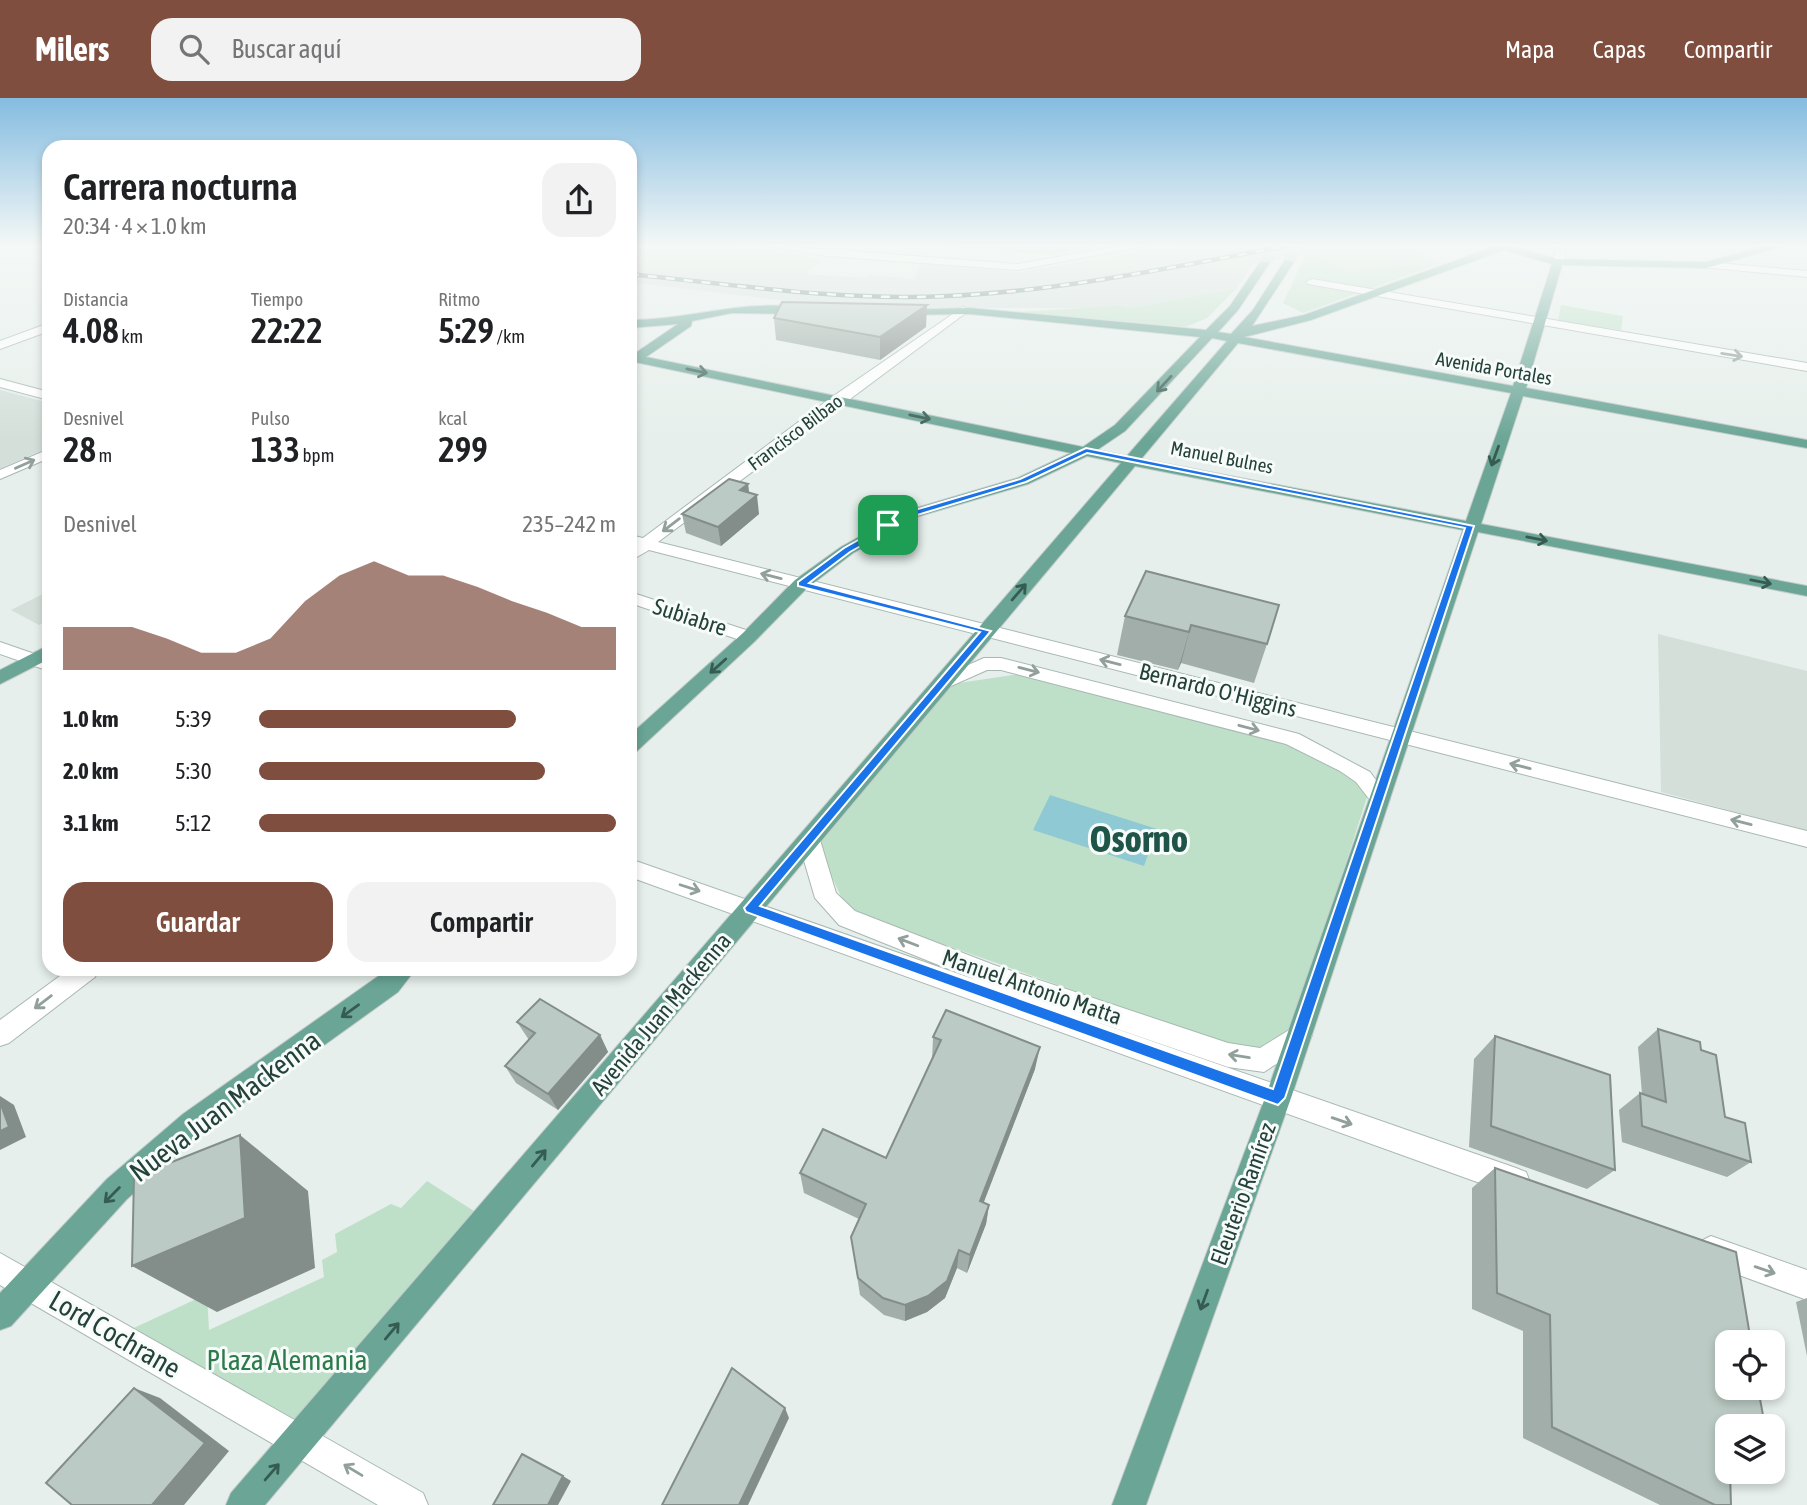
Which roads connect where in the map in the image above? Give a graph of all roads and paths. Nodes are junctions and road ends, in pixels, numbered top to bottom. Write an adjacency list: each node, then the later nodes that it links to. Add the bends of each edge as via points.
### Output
1 (963, 310): 9 (main road, Avenida Portales); 16 (main road, Avenida Portales); 26 (street, Francisco Bilbao)
2 (1232, 310): 16 (main road)
3 (1260, 310): 17 (main road, Avenida Juan Mackenna)
4 (1266, 310): 11 (main road, via 1281,317)
5 (1331, 310): 11 (main road)
6 (1460, 310): 12 (street)
7 (1543, 310): 12 (main road, Eleuterio Ramírez)
8 (817, 312): 10 (main road, via 736,310)
9 (889, 313)
10 (698, 317): 13 (main road); 19 (main road)
11 (1307, 318): 17 (main road)
12 (1539, 323): 22 (street, one-way to 22); 24 (main road, Eleuterio Ramírez)
13 (659, 324): 14 (main road); 20 (main road, via 671,328)
14 (637, 325)
15 (42, 330): 18 (street)
16 (1210, 334): 17 (main road, Avenida Portales); 30 (main road, one-way to 30, via 1131,419)
17 (1235, 336): 24 (main road, Avenida Portales); 32 (main road, Avenida Juan Mackenna)
18 (0, 345)
19 (637, 352)
20 (637, 352)
21 (637, 356): 26 (main road, Manuel Bulnes, one-way to 26)
22 (1807, 368)
23 (0, 383): 25 (street)
24 (1519, 387): 27 (main road, Avenida Portales); 34 (main road, Eleuterio Ramírez, one-way to 34)
25 (42, 394)
26 (837, 400): 30 (main road, Manuel Bulnes, one-way to 30); 35 (street, Francisco Bilbao, one-way to 35)
27 (1731, 426): 28 (main road, Avenida Portales); 29 (main road, Avenida Portales)
28 (1807, 434)
29 (1807, 444)
30 (1086, 451): 32 (main road, Manuel Bulnes); 36 (main road, via 1023,481 911,514 856,544)
31 (42, 456): 33 (street, one-way to 31)
32 (1131, 461): 34 (main road, Manuel Bulnes); 39 (main road, Avenida Juan Mackenna, one-way to 32)
33 (0, 475)
34 (1470, 526): 37 (main road, Manuel Bulnes, one-way to 37); 46 (main road, Eleuterio Ramírez)
35 (638, 542): 36 (street, Bernardo O'Higgins, one-way to 35)
36 (802, 584): 39 (street, Bernardo O'Higgins); 40 (main road)
37 (1807, 591)
38 (637, 599): 40 (street, Subiabre)
39 (986, 631): 45 (main road, Avenida Juan Mackenna); 46 (street, Bernardo O'Higgins, one-way to 39)
40 (749, 637): 47 (main road, one-way to 47)
41 (0, 648): 42 (street)
42 (37, 658): 43 (main road); 44 (main road)
43 (0, 665)
44 (0, 678)
45 (942, 684): 48 (street, Bernardo O'Higgins, one-way to 48, via 984,664 1001,664 1225,721 1320,750 1363,777); 50 (main road, Avenida Juan Mackenna)
46 (1401, 736): 48 (main road, Eleuterio Ramírez); 49 (street, Bernardo O'Higgins, one-way to 46)
47 (637, 740)
48 (1380, 799): 56 (main road, Eleuterio Ramírez)
49 (1807, 839)
50 (809, 840): 52 (main road, Avenida Juan Mackenna); 56 (street, Manuel Antonio Matta, one-way to 50, via 1264,1060 1228,1055 989,974 846,918 826,898)
51 (637, 870): 52 (street, Manuel Antonio Matta, one-way to 52)
52 (751, 908): 57 (street, Manuel Antonio Matta); 63 (main road, Avenida Juan Mackenna, one-way to 52)
53 (78, 976): 55 (street, one-way to 55)
54 (397, 976): 60 (main road, Nueva Juan Mackenna, one-way to 60, via 193,1123)
55 (0, 1035)
56 (1299, 1035): 57 (main road, Eleuterio Ramírez)
57 (1278, 1098): 58 (street, Manuel Antonio Matta, one-way to 58); 66 (main road, Eleuterio Ramírez, one-way to 66)
58 (1547, 1193)
59 (1690, 1244): 61 (street, one-way to 61)
60 (13, 1276): 62 (main road, Nueva Juan Mackenna); 63 (street, Lord Cochrane)
61 (1807, 1285)
62 (0, 1315)
63 (300, 1439): 64 (main road, Avenida Juan Mackenna, one-way to 63); 65 (street, Lord Cochrane, one-way to 63)
64 (243, 1505)
65 (411, 1505)
66 (1129, 1505)

